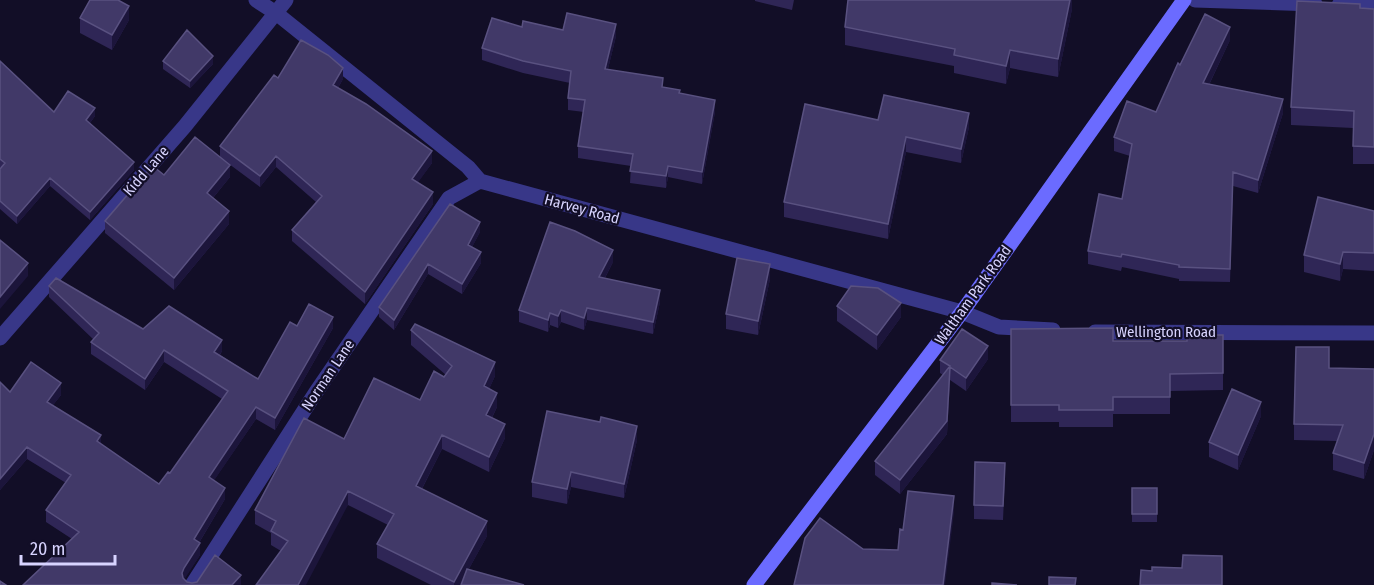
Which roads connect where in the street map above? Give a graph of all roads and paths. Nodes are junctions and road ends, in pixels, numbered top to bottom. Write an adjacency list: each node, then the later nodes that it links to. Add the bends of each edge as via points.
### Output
1 (256, 0): 6 (street)
2 (286, 0): 6 (street, Kidd Lane)
3 (1184, 0): 8 (main road, Waltham Park Road)
4 (1195, 0): 5 (street)
5 (1374, 6)
6 (276, 14): 7 (street, via 468,167); 10 (street, Kidd Lane, via 185,126)
7 (480, 181): 8 (street, Harvey Road); 11 (street, Norman Lane, via 449,198 316,392)
8 (962, 312): 9 (street, Wellington Road, via 999,327 1070,331); 12 (main road, Waltham Park Road)
9 (1374, 333)
10 (0, 338)
11 (192, 585)
12 (754, 585)

